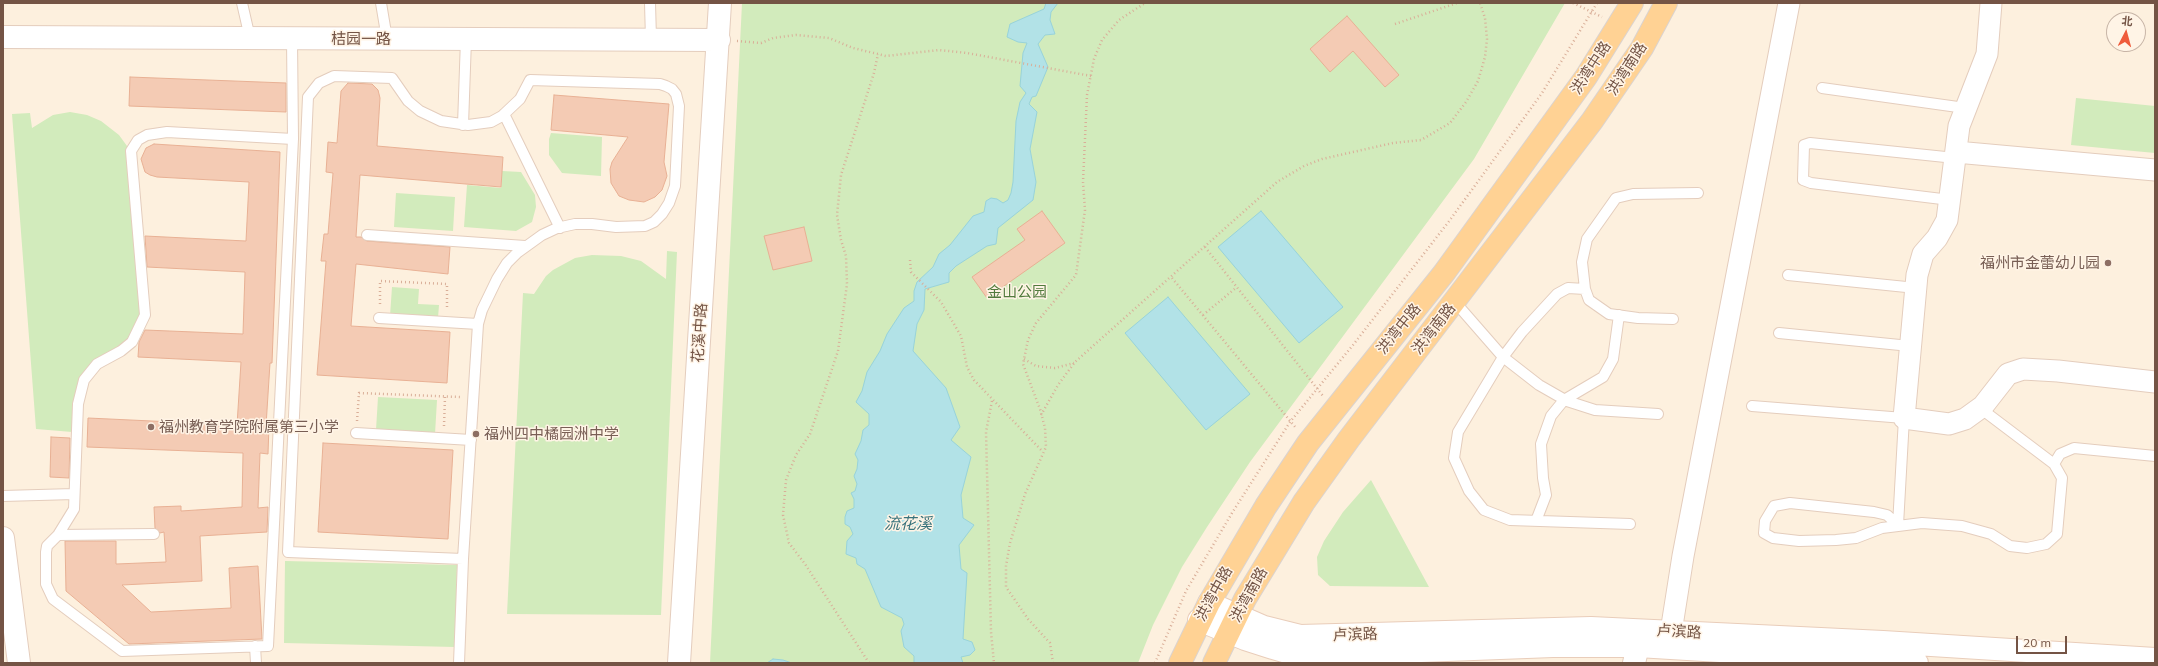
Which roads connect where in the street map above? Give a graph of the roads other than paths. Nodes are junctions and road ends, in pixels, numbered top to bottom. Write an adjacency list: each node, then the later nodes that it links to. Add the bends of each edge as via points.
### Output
1 (242, 3): 10 (lane)
2 (381, 3): 12 (lane)
3 (650, 3): 14 (lane)
4 (720, 3): 15 (main road, 花溪中路)
5 (1632, 3): 58 (main road, 洪湾中路, via 1586,77 1444,273 1308,443 1266,506)
6 (1666, 3): 31 (main road, 洪湾南路, via 1642,48 1617,86)
7 (1789, 3): 60 (street)
8 (1992, 3): 17 (street, via 1987,54)
9 (3, 38): 10 (main road, 桔园一路)
10 (250, 38): 11 (main road, 桔园一路)
11 (292, 38): 12 (main road, 桔园一路); 20 (lane)
12 (387, 39): 13 (main road, 桔园一路)
13 (466, 39): 14 (main road, 桔园一路); 19 (lane)
14 (651, 39): 15 (main road, 桔园一路)
15 (718, 40): 67 (main road, 花溪中路)
16 (1822, 88): 17 (lane)
17 (1965, 108): 21 (street, via 1959,126)
18 (504, 114): 19 (lane, via 491,122); 25 (lane); 25 (lane, via 520,99 530,80 660,84 672,89 678,100 675,186 662,214 645,226 575,224)
19 (463, 125): 57 (lane, via 441,121 420,111 408,101 392,78 334,76 319,83 308,97 288,552)
20 (293, 139): 49 (lane, via 167,132 147,135 133,146 131,158 145,315 132,342 121,352 97,364 84,380 78,404); 61 (lane, via 268,646)
21 (1955, 155): 22 (street); 24 (street); 24 (lane, via 1810,143 1804,145 1803,180)
22 (2155, 170)
23 (1698, 193): 30 (lane, via 1633,194 1616,198 1587,239 1582,262)
24 (1950, 200): 29 (street, via 1947,220 1937,238 1923,254)
25 (560, 228): 27 (lane)
26 (367, 235): 27 (lane)
27 (525, 246): 35 (lane, via 507,263 497,279)
28 (1788, 275): 29 (lane)
29 (1916, 288): 37 (street)
30 (1585, 289): 32 (lane, via 1589,300 1609,314); 38 (lane, via 1568,288 1557,294)
31 (1455, 302): 38 (lane); 59 (main road, 洪湾南路, via 1349,439 1304,502 1245,599)
32 (1620, 315): 34 (lane); 40 (lane, via 1613,359 1603,377)
33 (379, 318): 35 (lane)
34 (1673, 319)
35 (478, 324): 46 (lane)
36 (1779, 333): 37 (lane)
37 (1910, 346): 44 (street)
38 (1503, 356): 40 (lane, via 1539,385); 51 (lane, via 1458,432 1454,458 1469,491 1484,510 1510,520)
39 (2155, 382): 42 (street, via 2022,369 2008,374)
40 (1564, 400): 43 (lane, via 1595,410); 51 (lane, via 1551,416 1541,444 1542,478 1546,495)
41 (1752, 406): 44 (lane)
42 (1980, 408): 44 (street, via 1965,419 1949,424); 48 (lane)
43 (1658, 414)
44 (1904, 418): 53 (lane)
45 (356, 433): 46 (lane)
46 (471, 440): 57 (lane)
47 (2155, 456): 48 (lane, via 2074,448 2060,454)
48 (2054, 464): 53 (lane, via 2062,478 2057,534 2046,544 2028,548 2010,546 1991,534 1962,526 1922,523)
49 (74, 494): 50 (lane); 55 (lane, via 74,509)
50 (3, 496)
51 (1536, 521): 52 (lane)
52 (1630, 524)
53 (1898, 525): 53 (lane, via 1856,538 1836,540 1799,541 1773,538 1764,533 1765,521 1774,506 1790,503 1874,512 1887,515)
54 (154, 534): 55 (lane)
55 (58, 535): 61 (lane, via 52,540 46,552 46,584 49,592 53,599 116,649 128,652)
56 (3, 538): 64 (main road)
57 (463, 559): 66 (lane)
58 (1204, 611): 59 (main road); 68 (main road, 洪湾中路)
59 (1233, 624): 60 (main road, 卢滨路, via 1264,627 1300,636 1590,628); 62 (main road, via 1278,650 1315,655 1553,646); 69 (main road, 洪湾南路)
60 (1671, 632): 63 (main road, 卢滨路)
61 (255, 646): 65 (lane)
62 (1636, 654): 70 (main road)
63 (2155, 659)
64 (19, 663)
65 (256, 663)
66 (459, 663)
67 (679, 663)
68 (1180, 663)
69 (1214, 663)
70 (1917, 663)

